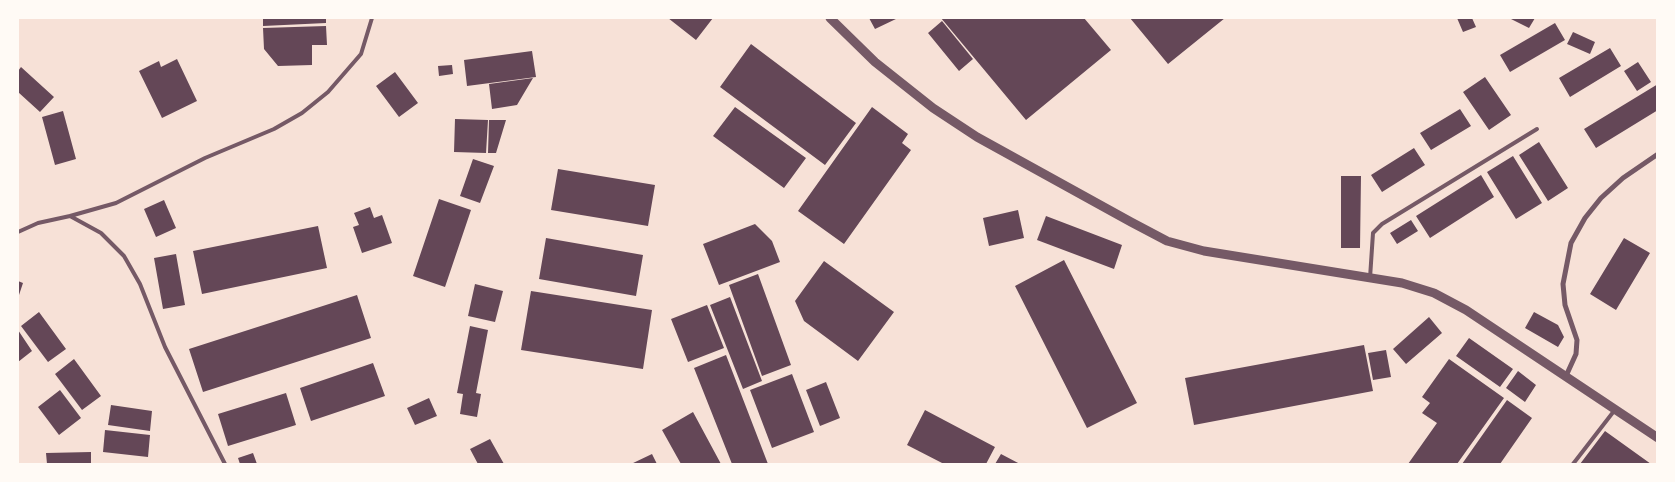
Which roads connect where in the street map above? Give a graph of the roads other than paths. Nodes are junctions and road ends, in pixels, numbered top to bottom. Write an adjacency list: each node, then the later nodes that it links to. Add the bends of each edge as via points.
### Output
1 (372, 18): 5 (lane, via 361,54 353,65 328,92 302,113 116,204)
2 (830, 18): 7 (street, via 875,62 933,108 977,137 1091,202 1167,240 1204,251)
3 (1537, 129): 7 (lane, via 1382,224 1373,233)
4 (1658, 154): 8 (street, via 1601,198 1571,243 1563,284 1565,305 1577,340 1576,354)
5 (70, 216): 6 (lane, via 38,223); 11 (lane, via 107,238 133,270 165,347)
6 (18, 232)
7 (1370, 278): 8 (street, via 1434,293 1466,310)
8 (1566, 376): 9 (street)
9 (1616, 409): 10 (street); 12 (lane)
10 (1658, 438)
11 (225, 464)
12 (1573, 464)

